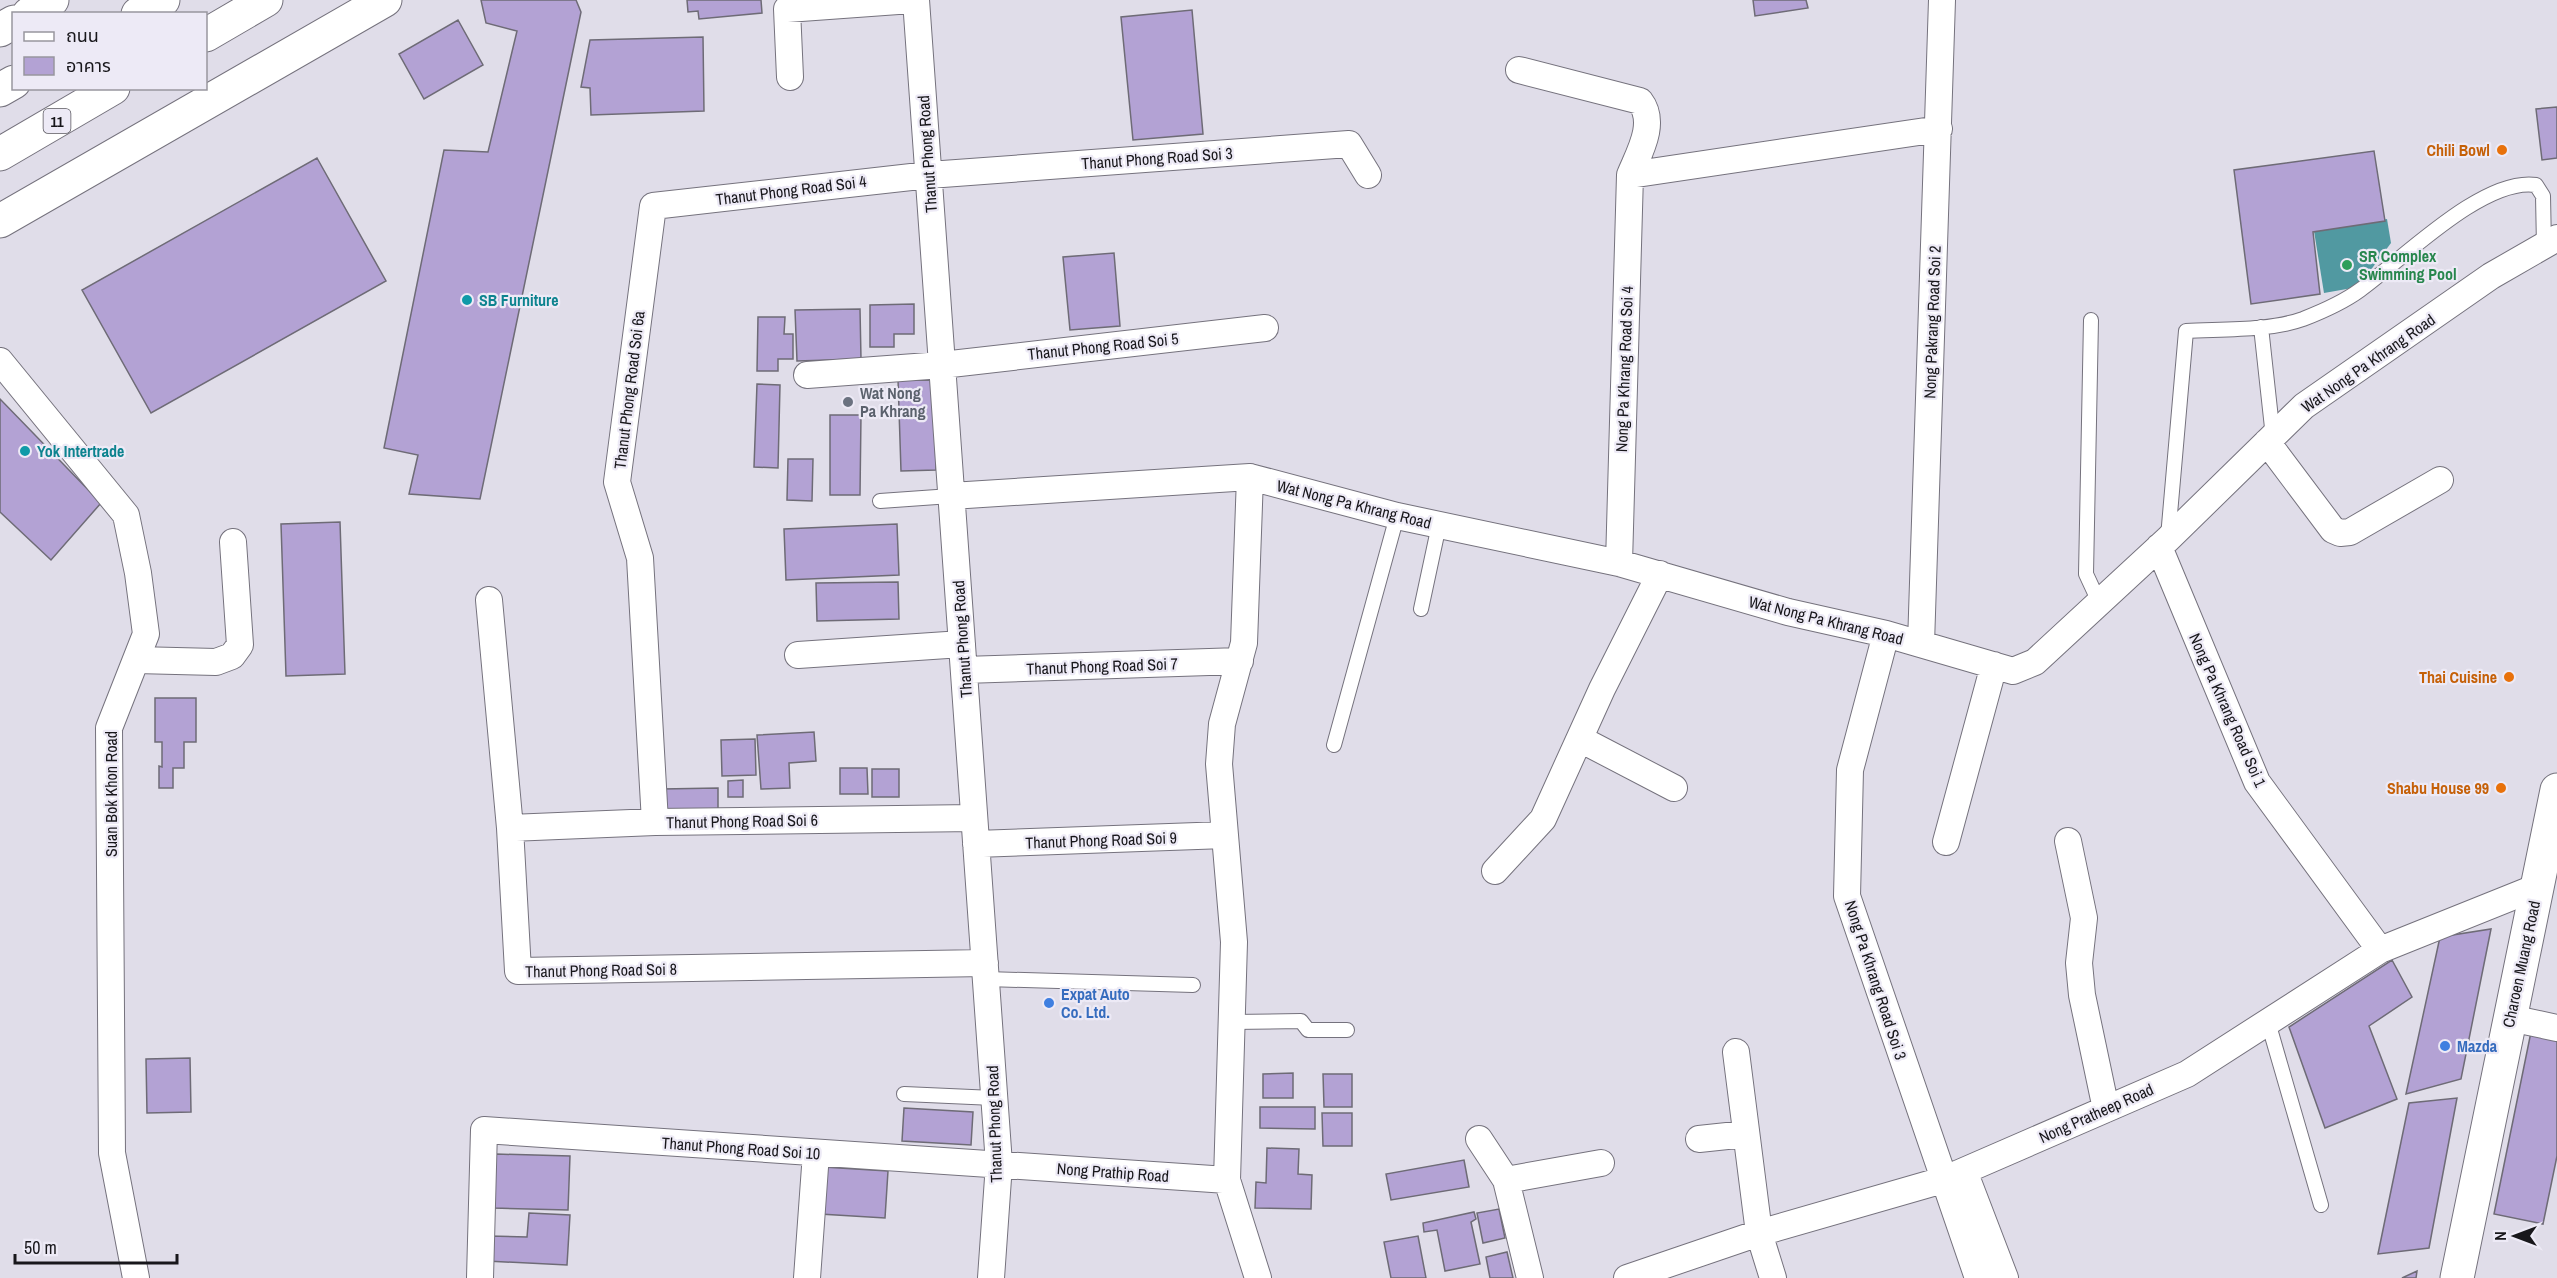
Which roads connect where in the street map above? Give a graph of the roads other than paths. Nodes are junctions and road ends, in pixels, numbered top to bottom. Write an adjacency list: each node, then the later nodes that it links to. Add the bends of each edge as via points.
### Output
1 (52, 0): 7 (main road)
2 (163, 0): 8 (main road)
3 (266, 0): 9 (main road)
4 (385, 0): 19 (main road)
5 (914, 0): 11 (street, via 786,9); 15 (street, Thanut Phong Road)
6 (1942, 0): 13 (street, Nong Pakrang Road Soi 2)
7 (32, 12)
8 (142, 12)
9 (207, 34)
10 (1519, 70): 17 (street, Nong Pa Khrang Road Soi 4, via 1640,101 1646,109 1647,131)
11 (790, 77)
12 (110, 90): 14 (main road, 11)
13 (1939, 129): 17 (street); 43 (street, Nong Pakrang Road Soi 2)
14 (0, 154)
15 (929, 175): 16 (street, Thanut Phong Road Soi 3, via 1349,144); 18 (street, Thanut Phong Road Soi 4); 25 (street, Thanut Phong Road)
16 (1368, 175)
17 (1630, 176): 36 (street, Nong Pa Khrang Road Soi 4)
18 (653, 206): 54 (street, Thanut Phong Road Soi 6a, via 617,482 640,558)
19 (0, 221)
20 (2551, 242): 22 (lane, via 2543,196 2536,185 2522,183 2502,188 2431,231 2359,291 2302,319); 27 (street, Wat Nong Pa Khrang Road, via 2491,276 2304,406)
21 (2091, 320): 39 (lane, via 2086,574)
22 (2261, 327): 27 (lane); 35 (lane, via 2186,331)
23 (1265, 328): 25 (street, Thanut Phong Road Soi 5)
24 (0, 361): 45 (street, Suan Bok Khon Road, via 126,515 147,634)
25 (942, 365): 26 (street, Thanut Phong Road Soi 5); 30 (street, Thanut Phong Road)
26 (807, 375)
27 (2270, 439): 29 (street, via 2333,530 2340,533 2350,532); 35 (street, Wat Nong Pa Khrang Road)
28 (1261, 480): 30 (street, Wat Nong Pa Khrang Road); 32 (street, Wat Nong Pa Khrang Road); 46 (street)
29 (2440, 480)
30 (951, 496): 31 (lane); 42 (street, Thanut Phong Road)
31 (880, 501)
32 (1397, 516): 33 (street, Wat Nong Pa Khrang Road); 50 (lane)
33 (1439, 525): 36 (street, Wat Nong Pa Khrang Road); 40 (lane)
34 (233, 542): 45 (street, via 240,645 232,656 216,662)
35 (2163, 543): 39 (street, Wat Nong Pa Khrang Road); 62 (street, Nong Pa Khrang Road Soi 1, via 2257,782)
36 (1619, 563): 37 (street, Wat Nong Pa Khrang Road)
37 (1660, 574): 41 (street, Wat Nong Pa Khrang Road, via 1788,612); 49 (street)
38 (489, 600): 55 (street, Thanut Phong Road Soi 8)
39 (2099, 602): 47 (street, Wat Nong Pa Khrang Road, via 2034,662 2013,671)
40 (1422, 609)
41 (1886, 634): 43 (street, Wat Nong Pa Khrang Road); 80 (street, Nong Pa Khrang Road Soi 3, via 1850,770 1847,896)
42 (962, 644): 44 (street); 48 (street, Thanut Phong Road)
43 (1921, 644): 47 (street, Wat Nong Pa Khrang Road)
44 (798, 655)
45 (136, 660): 85 (street, Suan Bok Khon Road, via 110,728 112,1153)
46 (1240, 661): 48 (street, Thanut Phong Road Soi 7); 56 (street, via 1222,724 1219,764)
47 (1994, 665): 58 (street)
48 (964, 670): 53 (street, Thanut Phong Road)
49 (1580, 739): 51 (street); 60 (street, via 1543,819)
50 (1334, 745)
51 (1674, 788)
52 (2557, 790): 61 (main road, Charoen Muang Road)
53 (974, 818): 54 (street, Thanut Phong Road Soi 6); 59 (street, Thanut Phong Road)
54 (655, 822): 55 (street, Thanut Phong Road Soi 6)
55 (510, 828): 63 (street, Thanut Phong Road Soi 8, via 518,971)
56 (1225, 835): 59 (street, Thanut Phong Road Soi 9); 66 (street, via 1234,942)
57 (2068, 841): 73 (street, via 2084,918 2079,963 2082,995)
58 (1946, 842)
59 (976, 844): 63 (street, Thanut Phong Road)
60 (1495, 871)
61 (2537, 888): 62 (street, Nong Pratheep Road); 65 (main road, Charoen Muang Road)
62 (2380, 950): 67 (street, Nong Pratheep Road)
63 (985, 971): 64 (lane); 72 (street, Thanut Phong Road)
64 (1193, 985)
65 (2510, 1018): 68 (street); 95 (main road, Charoen Muang Road)
66 (1232, 1022): 69 (lane, via 1301,1022 1308,1030); 81 (street)
67 (2268, 1023): 73 (street, Nong Pratheep Road, via 2187,1074); 83 (lane)
68 (2557, 1028)
69 (1347, 1030)
70 (1736, 1052): 74 (street)
71 (904, 1094): 72 (lane)
72 (994, 1098): 79 (street, Thanut Phong Road)
73 (2106, 1109): 80 (street, Nong Pratheep Road)
74 (1746, 1134): 76 (street); 84 (street)
75 (1479, 1139): 82 (street)
76 (1698, 1139)
77 (816, 1153): 79 (street, Thanut Phong Road Soi 10); 86 (street, Thanut Phong Road Soi 10, via 484,1130); 87 (street)
78 (1601, 1163): 82 (street)
79 (999, 1164): 81 (street, Nong Prathip Road); 88 (street, Thanut Phong Road)
80 (1954, 1176): 84 (street, Nong Pratheep Road); 93 (street); 94 (street)
81 (1227, 1180): 89 (street)
82 (1506, 1180): 90 (street)
83 (2321, 1205)
84 (1759, 1233): 91 (street, Nong Pratheep Road); 92 (street)
85 (136, 1278)
86 (480, 1278)
87 (807, 1278)
88 (991, 1278)
89 (1258, 1278)
90 (1530, 1278)
91 (1627, 1278)
92 (1773, 1278)
93 (1978, 1278)
94 (2005, 1278)
95 (2457, 1278)

